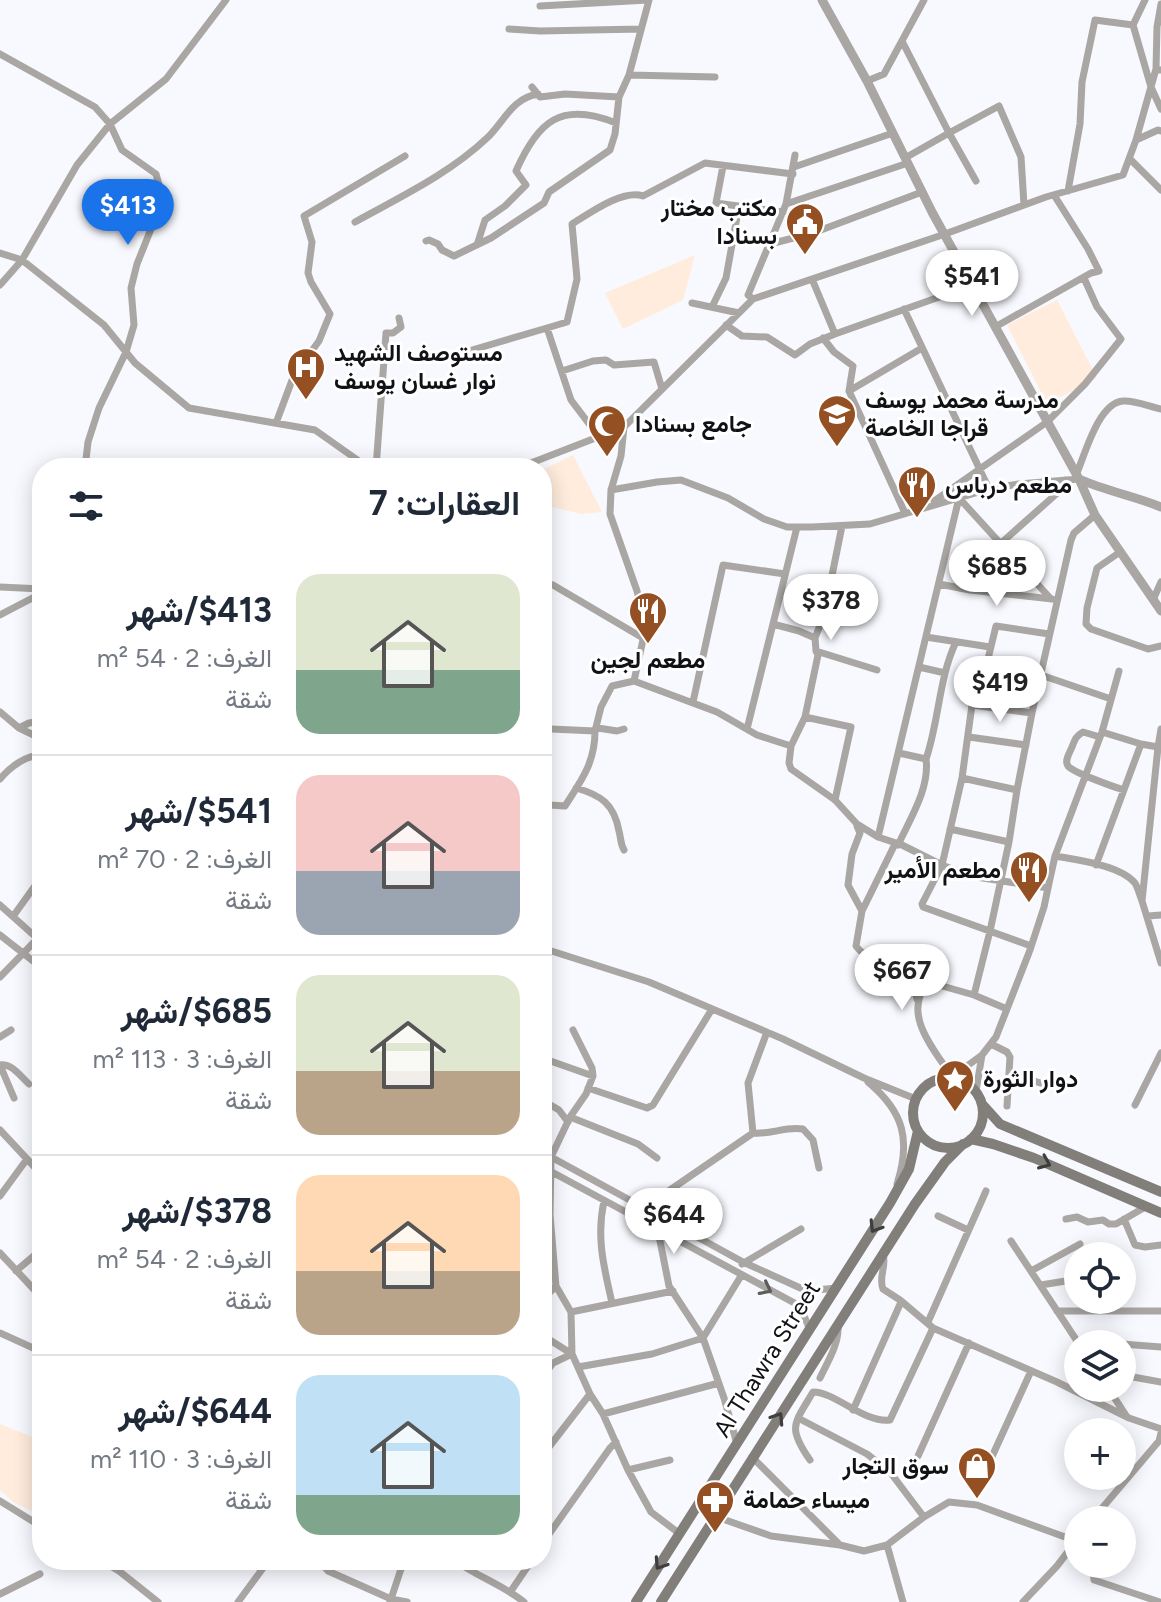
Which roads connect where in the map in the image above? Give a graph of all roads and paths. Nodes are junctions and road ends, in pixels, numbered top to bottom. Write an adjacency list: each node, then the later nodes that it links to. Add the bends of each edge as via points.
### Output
1 (226, 0): 21 (street, via 166,79)
2 (648, 0): 7 (street); 10 (street)
3 (822, 0): 16 (street)
4 (924, 0): 11 (street)
5 (1145, 0): 8 (street)
6 (1161, 4): 13 (street)
7 (540, 6)
8 (1133, 25): 17 (street); 34 (street, via 1095,20)
9 (509, 29): 10 (street)
10 (641, 29): 14 (street)
11 (902, 41): 16 (street, via 884,74); 24 (street)
12 (0, 54): 21 (street, via 95,107)
13 (1159, 69): 17 (street)
14 (629, 75): 15 (street); 18 (street)
15 (715, 77)
16 (867, 81): 23 (street)
17 (1151, 87): 19 (street); 25 (street)
18 (619, 97): 20 (street); 40 (street, via 540,97 535,91 445,170)
19 (1161, 109)
20 (616, 123): 44 (street, via 610,150 549,192 544,203); 44 (street, via 586,114 549,121 526,148 516,171 526,185 485,220)
21 (110, 124): 46 (street, via 77,165); 64 (street, via 122,150 156,174 163,199 131,288 134,325)
22 (1161, 131): 25 (street)
23 (893, 133): 29 (street); 31 (street)
24 (949, 133): 29 (street); 32 (street); 37 (street, via 999,106 1021,157)
25 (1136, 140): 28 (street)
26 (795, 155): 31 (street)
27 (405, 156): 70 (street, via 304,216 312,242 308,273 330,314 319,341 294,375)
28 (1130, 159): 33 (street); 34 (street, via 1123,175)
29 (906, 160): 35 (street); 39 (street)
30 (723, 166): 31 (street); 38 (street, via 716,203); 59 (street, via 705,163 643,196 635,193 608,203 572,224 577,279 567,322)
31 (794, 170): 39 (street)
32 (976, 181)
33 (1161, 190)
34 (1068, 191): 36 (street)
35 (922, 192): 41 (street); 43 (street)
36 (1054, 195): 37 (street); 47 (street, via 1099,271)
37 (1024, 205): 41 (street)
38 (739, 206): 39 (street); 53 (street, via 726,278)
39 (784, 208): 43 (street)
40 (355, 222)
41 (945, 234): 48 (street); 50 (street)
42 (426, 241): 44 (street, via 454,256)
43 (770, 244): 51 (street, via 748,295)
44 (477, 245)
45 (0, 253): 46 (street)
46 (22, 260): 49 (street); 64 (street, via 104,325)
47 (1084, 278): 58 (street); 69 (street, via 1121,339)
48 (812, 279): 51 (street); 60 (street)
49 (0, 285)
50 (973, 285): 54 (street); 58 (street)
51 (753, 299): 55 (street)
52 (692, 303): 53 (street)
53 (712, 307): 55 (street)
54 (904, 309): 60 (street); 62 (street)
55 (739, 313): 57 (street)
56 (399, 318): 75 (street, via 401,327 386,333)
57 (726, 325): 61 (street, via 742,336 767,337 795,355); 66 (street)
58 (995, 327): 69 (street)
59 (547, 328): 63 (street); 65 (street)
60 (835, 334): 61 (street)
61 (823, 338): 67 (street, via 853,366)
62 (922, 348): 67 (street); 77 (street)
63 (472, 350)
64 (126, 352): 70 (street, via 189,408); 73 (street, via 99,408)
65 (562, 371): 66 (street, via 593,361 654,362); 72 (street, via 571,400)
66 (662, 389): 71 (street)
67 (849, 391): 85 (street)
68 (1161, 409): 78 (street, via 1123,401 1110,405 1100,416)
69 (1047, 422): 77 (street); 78 (street)
70 (276, 423): 74 (street, via 315,430)
71 (624, 427): 72 (street); 81 (street)
72 (599, 437): 76 (street)
73 (86, 458)
74 (352, 458)
75 (378, 458)
76 (544, 458)
77 (980, 470): 80 (street); 83 (street)
78 (1078, 477): 79 (street); 84 (street); 86 (street)
79 (1065, 480): 80 (street); 89 (street, via 1063,488)
80 (989, 489): 82 (street)
81 (611, 490): 88 (street, via 681,480 764,519); 106 (street, via 610,514 637,591 646,626)
82 (959, 498): 83 (street); 89 (street); 93 (street)
83 (925, 507): 85 (street)
84 (1161, 507)
85 (905, 513): 87 (street)
86 (1095, 515): 90 (street); 99 (street, via 1074,533)
87 (842, 526): 88 (street); 107 (street)
88 (797, 527): 91 (street)
89 (1000, 544): 96 (street); 99 (street)
90 (1120, 552): 100 (street); 109 (street, via 1097,568 1086,624 1148,649)
91 (785, 574): 103 (street); 120 (street, via 723,565)
92 (1161, 582): 100 (street)
93 (939, 584): 96 (street); 105 (street)
94 (552, 585): 106 (street)
95 (0, 587): 97 (street)
96 (959, 588): 99 (street)
97 (32, 590)
98 (32, 597): 102 (street)
99 (1054, 599): 104 (street)
100 (1153, 600): 101 (street)
101 (1161, 611)
102 (0, 615)
103 (773, 624): 107 (street); 129 (street)
104 (1049, 634): 110 (street, via 996,626); 117 (street)
105 (926, 637): 108 (street); 113 (street)
106 (643, 638): 118 (street)
107 (815, 638): 111 (street)
108 (956, 642): 110 (street); 116 (street)
109 (1161, 646)
110 (990, 647): 112 (street)
111 (816, 651): 114 (street); 124 (street)
112 (987, 663): 117 (street); 121 (street)
113 (919, 667): 116 (street); 139 (street)
114 (877, 670)
115 (1119, 671): 119 (street)
116 (945, 673): 141 (street)
117 (1041, 675): 119 (street); 123 (street)
118 (634, 681): 120 (street); 131 (street, via 612,686)
119 (1111, 699): 133 (street)
120 (693, 702): 129 (street)
121 (972, 705): 123 (street); 134 (street)
122 (0, 712): 126 (street)
123 (1032, 713): 136 (street)
124 (805, 717): 137 (street); 148 (street, via 851,727)
125 (32, 723): 126 (street)
126 (19, 728): 132 (street)
127 (552, 729): 131 (street)
128 (624, 729): 131 (street)
129 (747, 729): 137 (street)
130 (1161, 729): 138 (street)
131 (595, 731): 145 (street, via 587,773)
132 (32, 734)
133 (1101, 734): 135 (street); 142 (street); 142 (street, via 1079,733 1067,759 1069,767)
134 (969, 737): 136 (street); 143 (street)
135 (1141, 744): 138 (street); 147 (street)
136 (1026, 745): 146 (street)
137 (791, 746): 148 (street, via 791,769)
138 (1158, 747): 162 (street)
139 (899, 753): 141 (street); 152 (street)
140 (32, 756): 144 (street)
141 (926, 759): 154 (street, via 920,798)
142 (1086, 776): 147 (street); 156 (street)
143 (962, 778): 146 (street); 151 (street)
144 (0, 779)
145 (576, 788): 149 (street, via 565,806); 155 (street, via 595,793 612,809)
146 (1017, 790): 153 (street)
147 (1124, 790): 158 (street)
148 (835, 800): 150 (street)
149 (552, 805)
150 (857, 824): 152 (street); 164 (street, via 860,833 848,885)
151 (950, 829): 153 (street); 157 (street)
152 (878, 837): 154 (street)
153 (1009, 842): 159 (street)
154 (896, 844): 157 (street); 164 (street)
155 (624, 850)
156 (1055, 856): 158 (street); 160 (street)
157 (942, 865): 159 (street); 169 (street, via 923,907)
158 (1096, 865): 162 (street, via 1123,873 1136,884)
159 (1001, 881): 160 (street); 169 (street)
160 (1048, 888): 172 (street)
161 (32, 890): 165 (street)
162 (1142, 901): 167 (street)
163 (0, 905): 165 (street)
164 (862, 911): 180 (street, via 856,946 903,975 916,988)
165 (14, 915): 168 (street)
166 (1161, 915): 167 (street)
167 (1148, 916): 173 (street)
168 (32, 930)
169 (990, 931): 172 (street); 179 (street)
170 (0, 935): 175 (street)
171 (32, 945): 175 (street)
172 (1031, 946): 182 (street)
173 (1159, 946): 177 (street)
174 (552, 952): 181 (street, via 649,982)
175 (24, 954): 176 (street); 178 (street)
176 (32, 960)
177 (1161, 963)
178 (0, 977)
179 (974, 995): 180 (street, via 928,982); 182 (street)
180 (917, 1001): 193 (street, via 920,1027)
181 (712, 1009): 185 (street); 197 (street, via 653,1105 647,1108)
182 (1007, 1009): 187 (street)
183 (11, 1030): 186 (street)
184 (573, 1030): 192 (street)
185 (767, 1032): 194 (street); 208 (street, via 748,1083)
186 (0, 1037)
187 (991, 1044): 189 (street); 191 (street, via 1007,1052)
188 (1161, 1053): 202 (street)
189 (982, 1055): 193 (street); 198 (street)
190 (552, 1062): 192 (street)
191 (1010, 1074): 196 (street); 204 (street)
192 (593, 1076): 197 (street)
193 (952, 1077): 198 (main road); 200 (main road, via 930,1082)
194 (864, 1078): 200 (street); 223 (street, via 888,1101 903,1131 902,1160)
195 (29, 1084): 199 (street, via 6,1064 0,1065)
196 (1054, 1087)
197 (588, 1088): 205 (street)
198 (976, 1091): 201 (main road)
199 (14, 1098)
200 (916, 1099): 207 (main road)
201 (981, 1102): 210 (main road, via 981,1123); 220 (main road, via 1000,1124)
202 (1135, 1105)
203 (552, 1106): 205 (street)
204 (1007, 1106)
205 (569, 1119): 212 (street); 214 (street, via 638,1144)
206 (0, 1130): 209 (street)
207 (918, 1131): 210 (main road, via 943,1147); 223 (main road, Al Thawra Street, via 909,1169)
208 (753, 1133): 217 (street, via 803,1129 813,1140); 225 (street)
209 (7, 1138): 211 (street); 215 (street)
210 (967, 1142): 224 (main road, one-way to 224, via 993,1144 1034,1158); 239 (main road, Al Thawra Street, via 945,1162)
211 (0, 1145)
212 (552, 1155)
213 (552, 1158): 225 (street)
214 (657, 1158)
215 (27, 1159): 216 (street); 221 (street)
216 (32, 1164)
217 (819, 1168)
218 (552, 1172): 222 (street)
219 (986, 1191): 232 (street)
220 (1161, 1192)
221 (0, 1196)
222 (604, 1201): 230 (street); 254 (street, via 599,1236)
223 (890, 1203): 249 (main road, Al Thawra Street, one-way to 249)
224 (1147, 1206): 226 (main road); 229 (street)
225 (648, 1210): 230 (street); 241 (street)
226 (1161, 1213)
227 (938, 1216): 232 (street)
228 (1066, 1219): 229 (street, via 1109,1224)
229 (1124, 1219): 236 (street, via 1135,1245)
230 (642, 1221): 233 (street)
231 (801, 1229): 241 (street)
232 (968, 1230): 260 (street)
233 (658, 1231): 244 (street); 251 (street)
234 (552, 1239): 247 (street)
235 (1011, 1241): 243 (street)
236 (1161, 1245)
237 (0, 1253): 242 (street)
238 (1064, 1253): 243 (street)
239 (883, 1254): 253 (street, via 883,1289); 259 (main road, Al Thawra Street)
240 (32, 1257): 242 (street)
241 (743, 1262): 244 (street); 252 (street)
242 (16, 1271): 248 (street)
243 (1031, 1271): 246 (street)
244 (738, 1274): 255 (street, one-way to 255); 264 (street)
245 (1064, 1281): 246 (street)
246 (1041, 1285): 256 (street)
247 (556, 1286): 250 (street); 258 (street)
248 (32, 1288)
249 (836, 1288): 252 (street); 261 (main road, Al Thawra Street)
250 (552, 1290)
251 (673, 1291): 254 (street); 264 (street)
252 (807, 1291): 255 (street)
253 (901, 1302): 260 (street); 280 (street)
254 (612, 1303): 258 (street)
255 (800, 1306): 261 (street)
256 (1057, 1311): 257 (street); 262 (street)
257 (1161, 1311)
258 (571, 1312): 270 (street)
259 (838, 1325): 274 (street); 290 (main road, Al Thawra Street, one-way to 259)
260 (931, 1325): 266 (street); 280 (street, via 890,1420)
261 (810, 1330): 288 (main road, Al Thawra Street)
262 (1070, 1330)
263 (0, 1333): 268 (street)
264 (703, 1338): 272 (street, via 652,1354); 277 (street)
265 (552, 1341): 270 (street)
266 (969, 1343): 273 (street); 289 (street)
267 (1136, 1345): 269 (street)
268 (32, 1347)
269 (1161, 1347)
270 (572, 1354): 271 (street); 272 (street)
271 (552, 1364)
272 (578, 1367): 278 (street)
273 (1031, 1371): 283 (street); 294 (street)
274 (820, 1378)
275 (1136, 1378): 276 (street)
276 (1161, 1382)
277 (719, 1383): 281 (street); 288 (street)
278 (590, 1394): 281 (street); 287 (street)
279 (1118, 1402): 283 (street)
280 (853, 1410): 282 (street, via 813,1392)
281 (603, 1414): 286 (street)
282 (798, 1418): 292 (street, via 796,1440); 298 (street, via 879,1463)
283 (1129, 1418)
284 (1136, 1421): 285 (street)
285 (1161, 1431): 296 (street, via 1159,1441)
286 (616, 1442): 293 (street); 300 (street)
287 (552, 1443)
288 (737, 1444): 301 (main road, Al Thawra Street)
289 (918, 1456)
290 (752, 1457): 297 (main road, Al Thawra Street); 303 (street)
291 (670, 1460): 293 (street)
292 (810, 1460)
293 (628, 1470): 301 (street, via 651,1512)
294 (985, 1472)
295 (0, 1501): 299 (street)
296 (1104, 1506)
297 (717, 1517): 303 (street, via 771,1536); 323 (main road, Al Thawra Street)
298 (924, 1517): 302 (street, via 949,1502 977,1505); 304 (street)
299 (32, 1521)
300 (552, 1530)
301 (680, 1534): 322 (main road, Al Thawra Street, one-way to 322)
302 (1064, 1535)
303 (840, 1545): 304 (street, via 864,1551)
304 (887, 1545): 324 (street)
305 (1064, 1557): 325 (street)
306 (117, 1570): 318 (street)
307 (262, 1570): 319 (street)
308 (327, 1570): 316 (street)
309 (400, 1570): 316 (street)
310 (477, 1570): 314 (street)
311 (525, 1570): 314 (street)
312 (40, 1574): 315 (street)
313 (1094, 1578): 317 (street)
314 (511, 1591): 321 (street)
315 (0, 1594)
316 (390, 1600): 320 (street)
317 (1160, 1601)
318 (158, 1602)
319 (238, 1602)
320 (407, 1602)
321 (524, 1602)
322 (636, 1602)
323 (661, 1602)
324 (903, 1602)
325 (1023, 1602)

